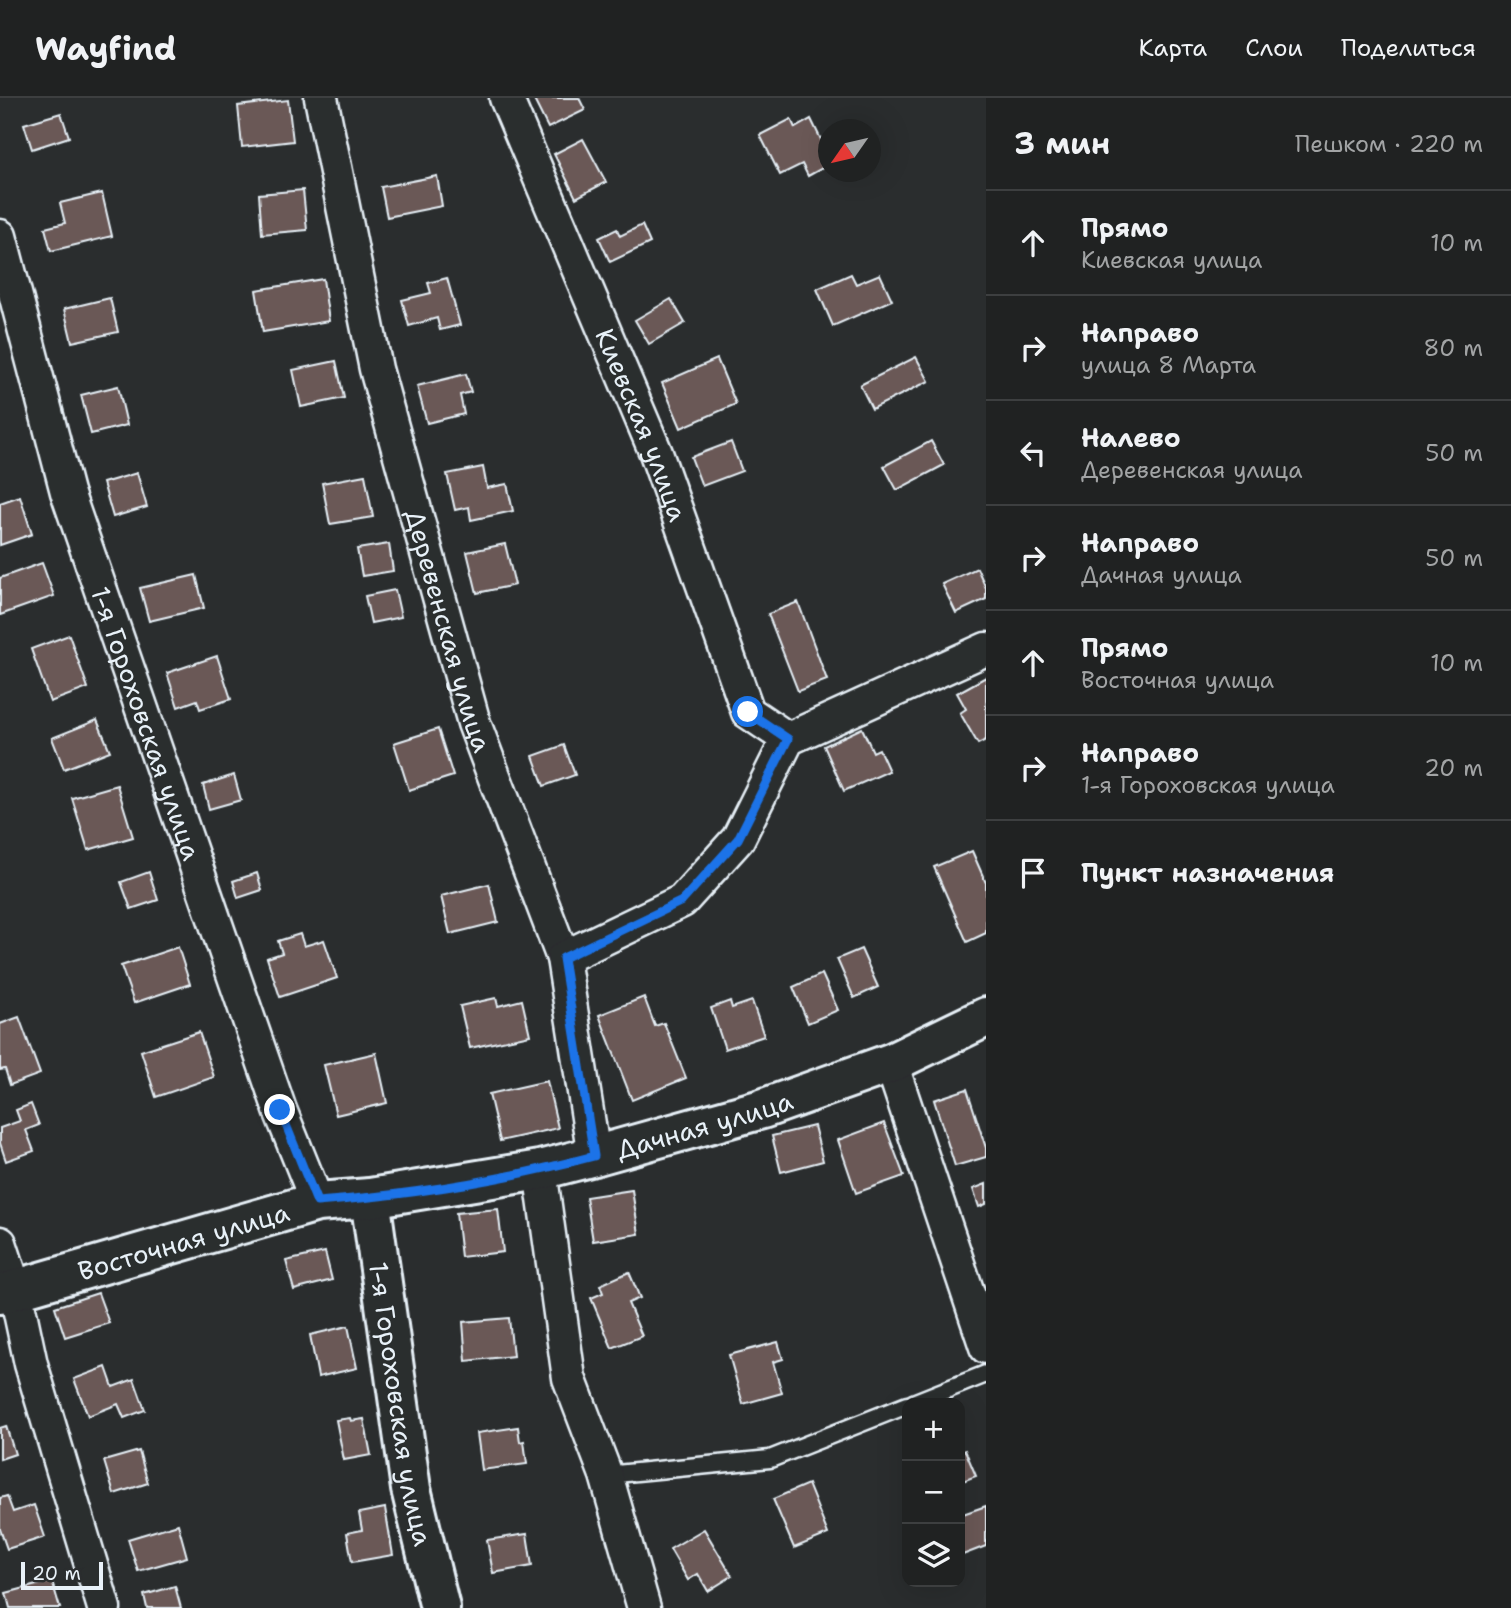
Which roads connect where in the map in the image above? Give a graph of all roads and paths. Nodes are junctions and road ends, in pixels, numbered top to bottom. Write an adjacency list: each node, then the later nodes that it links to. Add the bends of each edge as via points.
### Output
1 (321, 98): 6 (street, Деревенская улица, via 376,369 474,723)
2 (506, 98): 5 (street, Киевская улица, via 656,453 748,712)
3 (0, 236): 12 (street, 1-я Гороховская улица, via 67,492 280,1110)
4 (986, 649): 5 (street)
5 (788, 739): 6 (street, via 738,839 682,901)
6 (563, 958): 9 (street, Деревенская улица)
7 (986, 1017): 8 (street, Дачная улица)
8 (891, 1063): 9 (street, Дачная улица, via 762,1109); 15 (street)
9 (594, 1156): 10 (street, Дачная улица)
10 (540, 1170): 11 (street, Дачная улица); 19 (street, via 569,1378)
11 (370, 1198): 12 (street, Восточная улица); 21 (street, 1-я Гороховская улица, via 411,1489)
12 (317, 1202): 14 (street, Восточная улица)
13 (0, 1242): 14 (street)
14 (8, 1292): 20 (street)
15 (986, 1347)
16 (986, 1374): 17 (lane)
17 (926, 1398)
18 (902, 1407): 19 (lane, via 770,1460)
19 (606, 1475): 22 (street)
20 (104, 1608)
21 (440, 1608)
22 (644, 1608)

